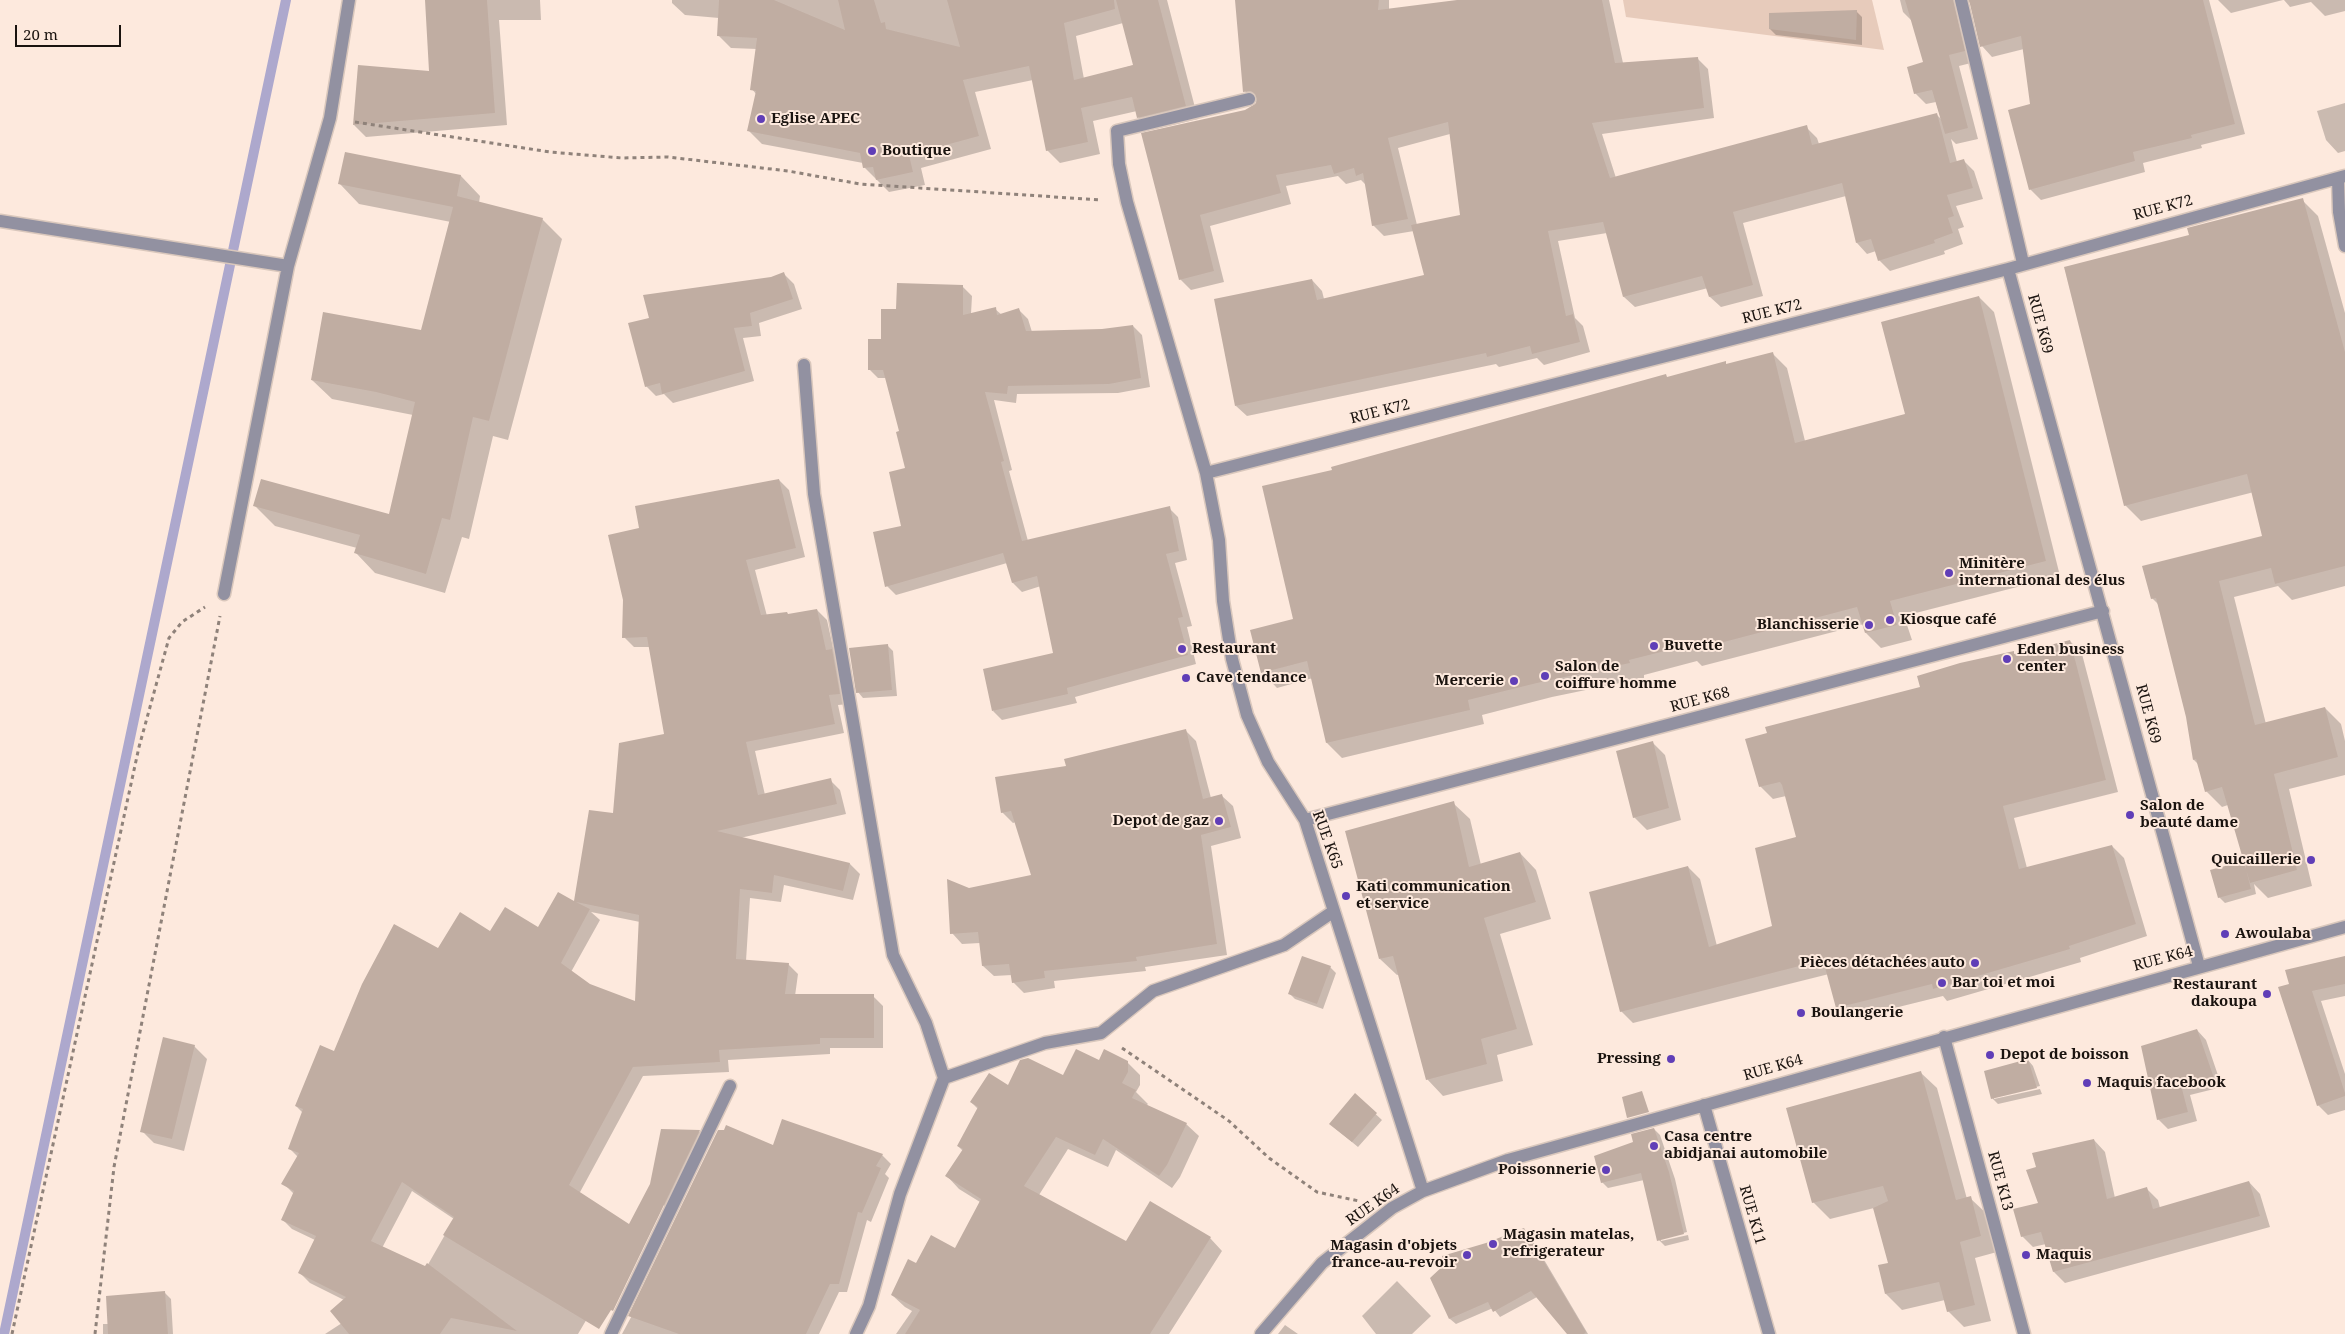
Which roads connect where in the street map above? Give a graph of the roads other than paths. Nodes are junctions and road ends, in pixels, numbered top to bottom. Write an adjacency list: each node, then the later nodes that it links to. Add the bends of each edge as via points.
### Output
1 (349, 0): 8 (street, via 330,118)
2 (1961, 0): 7 (street)
3 (1249, 99): 11 (street, RUE K65, via 1117,131 1118,164 1127,202)
4 (2342, 177): 6 (street, via 2339,212); 7 (street, RUE K72)
5 (0, 222): 8 (street)
6 (2345, 246)
7 (2023, 263): 9 (street, RUE K72)
8 (288, 266): 12 (street)
9 (2008, 269): 11 (street, RUE K72); 13 (street, RUE K69)
10 (804, 365): 19 (street, via 814,494 893,955 926,1023)
11 (1206, 473): 14 (street, RUE K65, via 1219,540 1223,601 1232,659 1247,714 1268,762)
12 (224, 594)
13 (2103, 611): 14 (street, RUE K68); 17 (street, RUE K69)
14 (1305, 820): 15 (street, RUE K65)
15 (1334, 910): 19 (street, via 1284,946 1153,991 1101,1033 1045,1044); 22 (street, RUE K65)
16 (2345, 927): 17 (street, RUE K64)
17 (2199, 966): 18 (street, RUE K64)
18 (1944, 1037): 21 (street, RUE K64); 27 (street, RUE K13)
19 (944, 1078): 24 (street, via 900,1194 869,1306)
20 (730, 1086): 23 (street)
21 (1704, 1104): 22 (street, RUE K64, via 1508,1160); 26 (street, RUE K11)
22 (1423, 1191): 25 (street, RUE K64, via 1392,1208 1322,1263)
23 (612, 1334)
24 (856, 1334)
25 (1261, 1334)
26 (1769, 1334)
27 (2024, 1334)

